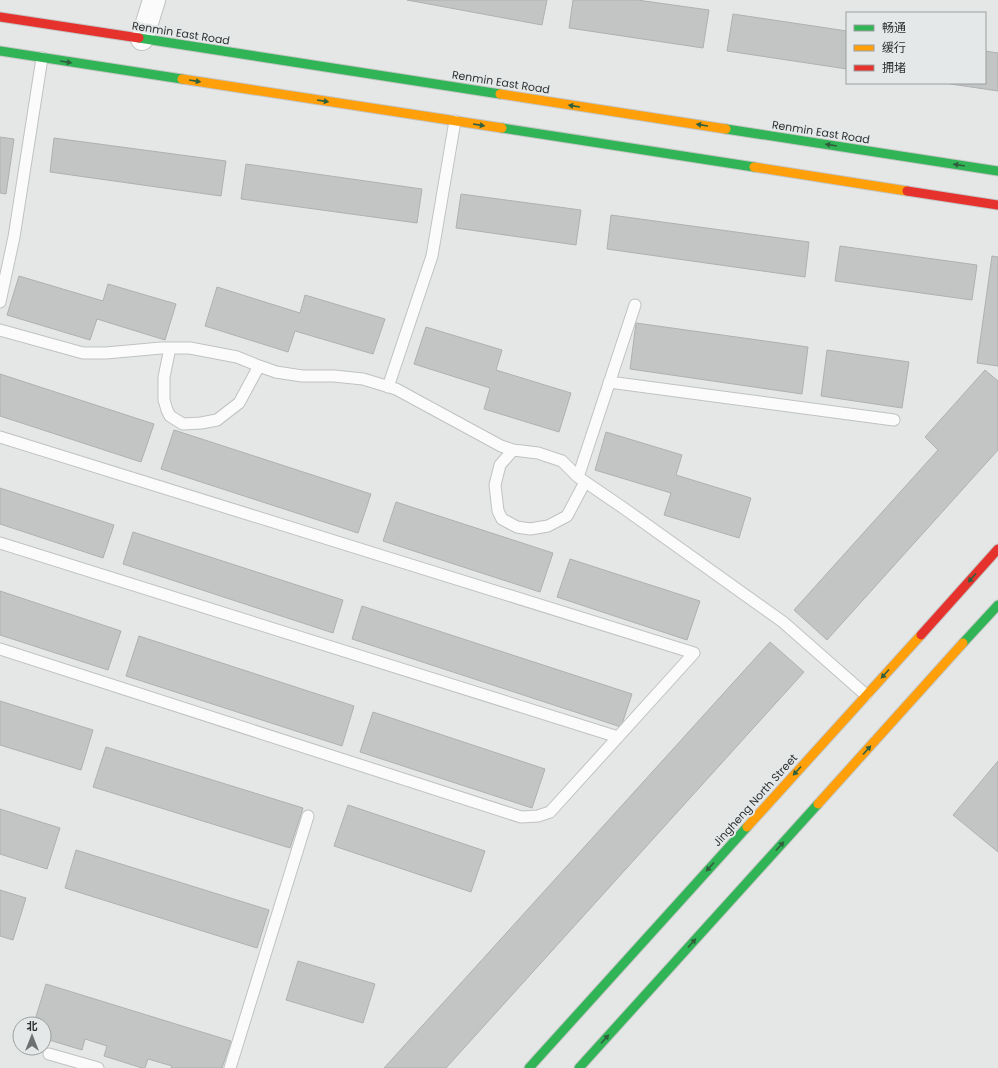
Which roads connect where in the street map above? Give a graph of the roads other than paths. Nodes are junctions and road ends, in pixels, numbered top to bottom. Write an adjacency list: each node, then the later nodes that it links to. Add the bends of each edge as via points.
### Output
1 (154, 0): 3 (street)
2 (0, 17): 3 (main road, Renmin East Road)
3 (142, 39): 7 (main road, Renmin East Road, one-way to 3)
4 (0, 52): 5 (main road)
5 (42, 58): 6 (main road, one-way to 6); 9 (lane, via 14,238)
6 (455, 122): 8 (main road, one-way to 8); 15 (lane, via 432,256)
7 (998, 171)
8 (998, 205)
9 (0, 302)
10 (634, 305): 14 (lane)
11 (0, 330): 12 (lane, via 83,353)
12 (170, 348): 13 (lane, via 190,348 238,357); 13 (lane, via 164,377 164,400 170,416 183,424 217,420 239,403)
13 (259, 366): 15 (lane, via 302,376 363,379)
14 (609, 382): 16 (lane); 19 (lane)
15 (388, 387): 18 (lane)
16 (894, 420)
17 (0, 437): 25 (lane, via 694,653)
18 (513, 450): 19 (lane, via 538,454 562,462); 19 (lane, via 500,466 495,485 498,511 502,519 517,527 530,529 548,526 568,516)
19 (582, 480): 24 (lane, via 783,622)
20 (0, 543): 25 (lane)
21 (998, 549): 24 (main road, Jingheng North Street, one-way to 24)
22 (998, 605): 31 (main road, one-way to 22)
23 (0, 649): 25 (lane, via 521,817 550,812)
24 (866, 695): 30 (main road, Jingheng North Street, one-way to 30)
25 (618, 737)
26 (308, 816): 29 (lane)
27 (52, 1055): 28 (lane)
28 (98, 1068)
29 (230, 1068)
30 (529, 1068)
31 (579, 1068)

